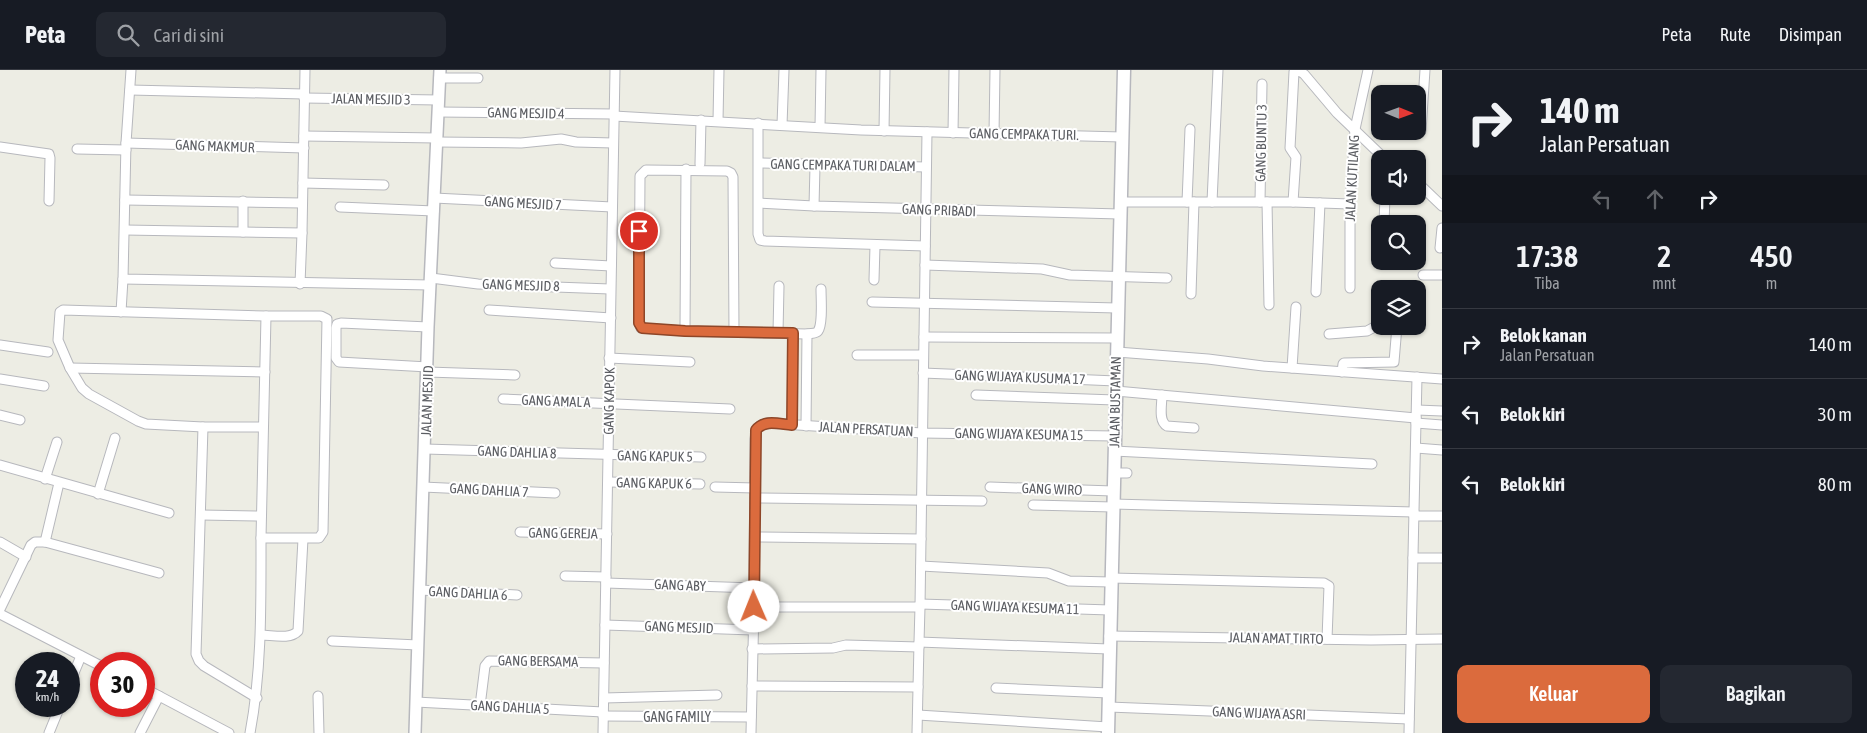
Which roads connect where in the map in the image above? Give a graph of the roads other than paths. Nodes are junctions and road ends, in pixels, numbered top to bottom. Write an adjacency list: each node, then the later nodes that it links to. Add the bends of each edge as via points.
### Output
1 (131, 70): 18 (street)
2 (304, 70): 19 (street)
3 (615, 70): 21 (street, GANG KAPOK)
4 (719, 70): 23 (street)
5 (784, 70): 25 (street)
6 (821, 70): 26 (street)
7 (885, 70): 29 (street)
8 (954, 70): 31 (street)
9 (995, 70): 32 (street)
10 (1124, 70): 34 (main road, JALAN BUSTAMAN)
11 (1218, 70): 56 (street)
12 (1368, 70): 28 (street, JALAN KUTILANG)
13 (1425, 70): 17 (street)
14 (440, 74): 15 (street); 20 (street, JALAN MESJID)
15 (478, 78)
16 (1262, 84): 57 (street, GANG BUNTU 3)
17 (1424, 85)
18 (130, 90): 19 (street, JALAN MESJID 3); 38 (street)
19 (304, 96): 20 (street, JALAN MESJID 3); 33 (street)
20 (438, 106): 21 (street, GANG MESJID 4); 35 (street, JALAN MESJID)
21 (614, 115): 22 (street, GANG MESJID 4); 36 (street, GANG KAPOK)
22 (700, 120): 23 (street, GANG MESJID 4); 43 (street)
23 (718, 121): 24 (street, GANG MESJID 4)
24 (758, 123): 25 (street, GANG CEMPAKA TURI.); 42 (street)
25 (782, 125): 26 (street, GANG CEMPAKA TURI.)
26 (820, 127): 29 (street, GANG CEMPAKA TURI.)
27 (1190, 129): 55 (street)
28 (1355, 129): 41 (street); 58 (street, via 1304,74 1294,72 1290,148 1296,157); 61 (street, JALAN KUTILANG)
29 (884, 130): 30 (street, GANG CEMPAKA TURI.)
30 (926, 132): 31 (street, GANG CEMPAKA TURI.); 45 (street)
31 (953, 133): 32 (street, GANG CEMPAKA TURI.)
32 (994, 134): 34 (street, GANG CEMPAKA TURI.)
33 (304, 136): 35 (street); 39 (street)
34 (1122, 137): 66 (main road, JALAN BUSTAMAN)
35 (437, 140): 36 (street, via 521,143 561,139); 50 (street, JALAN MESJID)
36 (613, 143): 65 (street, GANG KAPOK)
37 (0, 147): 52 (street, via 48,154)
38 (126, 147): 39 (street, GANG MAKMUR); 40 (street, GANG MAKMUR); 51 (street)
39 (304, 148): 47 (street)
40 (77, 149)
41 (1376, 150)
42 (759, 163): 44 (street, GANG CEMPAKA TURI DALAM); 59 (street)
43 (700, 164)
44 (815, 166): 45 (street, GANG CEMPAKA TURI DALAM); 62 (street)
45 (926, 167): 67 (street)
46 (686, 170): 104 (street); 104 (street, via 646,170 640,176 639,313 639,323 644,329); 105 (street, via 727,171 733,177)
47 (303, 183): 48 (street); 54 (street)
48 (384, 185)
49 (1426, 190): 63 (street)
50 (434, 198): 65 (street, GANG MESJID 7); 68 (street, JALAN MESJID)
51 (125, 200): 53 (street); 70 (street)
52 (49, 201)
53 (243, 201): 54 (street); 71 (street)
54 (302, 202): 72 (street)
55 (1191, 202): 56 (street, GANG PRIBADI); 66 (street, GANG PRIBADI); 92 (street)
56 (1212, 202): 57 (street, GANG PRIBADI)
57 (1263, 202): 58 (street, GANG PRIBADI); 95 (street, GANG BUNTU 3)
58 (1293, 202): 60 (street, GANG PRIBADI)
59 (759, 203): 62 (street, GANG PRIBADI); 73 (street, via 758,234 762,241)
60 (1320, 203): 61 (street, GANG PRIBADI); 91 (street)
61 (1350, 204): 88 (street, JALAN KUTILANG)
62 (814, 206): 67 (street, GANG PRIBADI)
63 (1442, 206)
64 (340, 207): 68 (street)
65 (612, 207): 77 (street, GANG KAPOK)
66 (1120, 208): 67 (street, GANG PRIBADI); 81 (main road, JALAN BUSTAMAN)
67 (925, 209): 74 (street)
68 (434, 211): 85 (street, JALAN MESJID)
69 (1442, 228): 75 (street)
70 (124, 230): 71 (street); 83 (street)
71 (243, 232): 72 (street)
72 (302, 233): 86 (street)
73 (875, 246): 74 (street); 84 (street)
74 (925, 246): 78 (street)
75 (1440, 248)
76 (555, 264): 77 (street)
77 (612, 266): 89 (street, GANG KAPOK)
78 (925, 266): 81 (street, via 1042,269 1070,275); 94 (street)
79 (1423, 275): 80 (street)
80 (1442, 276)
81 (1118, 277): 82 (street); 97 (main road, JALAN BUSTAMAN)
82 (1166, 278)
83 (123, 279): 86 (street, GANG MESJID 8); 99 (street)
84 (874, 280)
85 (431, 282): 86 (street, GANG MESJID 8); 89 (street, GANG MESJID 8); 102 (street, JALAN MESJID)
86 (300, 284)
87 (779, 286): 106 (street)
88 (1350, 288)
89 (610, 289): 101 (street, GANG KAPOK)
90 (821, 289): 108 (street, via 820,328)
91 (1316, 292)
92 (1191, 294)
93 (872, 302): 94 (street)
94 (924, 304): 97 (street); 111 (street)
95 (1269, 305)
96 (1296, 307): 121 (street)
97 (1118, 308): 112 (main road, JALAN BUSTAMAN)
98 (489, 310): 101 (street)
99 (121, 312): 100 (street); 120 (street, via 60,312 58,340)
100 (266, 316): 123 (street); 188 (street, via 321,316 328,322 323,532 319,538)
101 (611, 318): 118 (street, GANG KAPOK)
102 (428, 327): 122 (street, JALAN MESJID); 122 (street, via 341,323 336,328 336,358 339,362)
103 (1371, 329): 109 (street)
104 (685, 331): 105 (street)
105 (734, 332): 106 (street)
106 (778, 332): 107 (street)
107 (793, 333): 108 (street); 128 (street)
108 (807, 334): 129 (street)
109 (1328, 334)
110 (1396, 335): 124 (street, via 1394,361 1344,363)
111 (924, 337): 112 (street); 117 (street)
112 (1117, 338): 115 (main road, JALAN BUSTAMAN)
113 (0, 345): 114 (street)
114 (48, 352)
115 (1116, 352): 121 (street); 133 (main road, JALAN BUSTAMAN)
116 (857, 355): 117 (street)
117 (923, 355): 125 (street)
118 (609, 358): 119 (street); 137 (street, GANG KAPOK)
119 (690, 362)
120 (70, 368): 123 (street); 146 (street, via 89,394 138,422)
121 (1292, 368): 124 (street)
122 (428, 370): 126 (street); 154 (street, JALAN MESJID)
123 (265, 372): 147 (street)
124 (1342, 372): 127 (street)
125 (923, 373): 133 (street, GANG WIJAYA KUSUMA 17); 149 (street)
126 (515, 375)
127 (1417, 377): 131 (street); 141 (street)
128 (793, 378): 129 (street); 143 (street)
129 (806, 378): 145 (street)
130 (0, 379): 132 (street)
131 (1442, 379)
132 (44, 386)
133 (1116, 391): 134 (street); 135 (street); 150 (main road, JALAN BUSTAMAN)
134 (1162, 395): 141 (street); 148 (street, via 1161,419 1164,425)
135 (976, 396)
136 (503, 399): 137 (street, GANG AMAL A)
137 (609, 403): 138 (street, GANG AMAL A); 157 (street, GANG KAPOK)
138 (730, 409)
139 (1442, 411): 141 (street)
140 (0, 415): 142 (street)
141 (1416, 417): 144 (street); 153 (street)
142 (20, 420)
143 (792, 425): 145 (street, JALAN PERSATUAN); 170 (street, JALAN PERSATUAN, via 767,423 756,430)
144 (1442, 425)
145 (806, 426): 149 (street, JALAN PERSATUAN)
146 (203, 427): 147 (street); 180 (street)
147 (264, 427): 181 (street)
148 (1194, 428)
149 (922, 433): 150 (street, GANG WIJAYA KESUMA 15); 174 (street)
150 (1115, 436): 155 (main road, JALAN BUSTAMAN)
151 (116, 438): 172 (street)
152 (57, 442): 163 (street)
153 (1416, 448): 156 (street); 179 (street)
154 (425, 449): 157 (street, GANG DAHLIA 8); 167 (street, JALAN MESJID)
155 (1114, 450): 159 (street); 161 (main road, JALAN BUSTAMAN)
156 (1442, 450)
157 (608, 456): 158 (street, GANG KAPUK 5); 164 (street, GANG KAPOK)
158 (702, 457)
159 (1372, 464)
160 (0, 465): 163 (street)
161 (1114, 472): 162 (street); 176 (main road, JALAN BUSTAMAN)
162 (1127, 473)
163 (46, 479): 165 (street)
164 (609, 482): 166 (street, GANG KAPUK 6); 184 (street, GANG KAPOK)
165 (59, 483): 172 (street); 190 (street)
166 (700, 484)
167 (423, 487): 171 (street, GANG DAHLIA 7); 200 (street, JALAN MESJID)
168 (715, 487): 170 (street)
169 (990, 487): 176 (street, GANG WIRO)
170 (755, 488): 173 (street, JALAN PERSATUAN)
171 (556, 493)
172 (98, 494): 178 (street)
173 (755, 498): 174 (street); 185 (street, JALAN PERSATUAN)
174 (921, 501): 175 (street); 187 (street)
175 (982, 501)
176 (1113, 501): 177 (street); 179 (street); 198 (main road, JALAN BUSTAMAN)
177 (1032, 505)
178 (169, 513)
179 (1414, 514): 182 (street); 192 (street)
180 (201, 515): 181 (street); 229 (street, via 197,658 204,666)
181 (261, 516): 186 (street)
182 (1442, 516)
183 (520, 532): 184 (street, GANG GEREJA)
184 (607, 534): 197 (street, GANG KAPOK)
185 (755, 537): 187 (street); 199 (street, JALAN PERSATUAN)
186 (261, 538): 188 (street); 209 (street)
187 (921, 538): 194 (street)
188 (303, 539): 209 (street, via 298,630 290,636)
189 (0, 542): 191 (street)
190 (45, 542): 191 (street, via 33,543); 195 (street)
191 (26, 557): 204 (street)
192 (1413, 558): 193 (street); 211 (street)
193 (1442, 558)
194 (921, 566): 198 (street, via 1048,573 1069,581); 202 (street)
195 (159, 574)
196 (565, 576): 197 (street, GANG ABY)
197 (606, 580): 199 (street, GANG ABY); 207 (street, GANG KAPOK)
198 (1111, 580): 205 (main road, JALAN BUSTAMAN); 210 (street, via 1324,583 1329,586)
199 (754, 588): 203 (street, JALAN PERSATUAN)
200 (420, 590): 201 (street, GANG DAHLIA 6); 215 (street, JALAN MESJID)
201 (517, 595)
202 (920, 605): 203 (street, GANG WIJAYA KESUMA 11); 205 (street, GANG WIJAYA KESUMA 11); 216 (street)
203 (754, 607): 208 (street, JALAN PERSATUAN)
204 (0, 609)
205 (1110, 610): 214 (main road, JALAN BUSTAMAN)
206 (0, 614): 218 (street)
207 (605, 625): 208 (street, GANG MESJID); 220 (street, GANG KAPOK)
208 (753, 630): 217 (street, JALAN PERSATUAN)
209 (261, 634): 229 (street)
210 (1327, 639): 211 (street, JALAN AMAT TIRTO); 214 (street, JALAN AMAT TIRTO)
211 (1411, 640): 212 (street, JALAN AMAT TIRTO); 238 (street)
212 (1442, 640)
213 (332, 641): 215 (street)
214 (1109, 642): 216 (street, JALAN AMAT TIRTO); 224 (main road, JALAN BUSTAMAN)
215 (418, 645): 231 (street, JALAN MESJID)
216 (919, 645): 217 (street, JALAN AMAT TIRTO); 222 (street)
217 (752, 649): 221 (street, JALAN PERSATUAN)
218 (81, 656): 219 (street)
219 (90, 660)
220 (604, 663): 230 (street, GANG KAPOK); 232 (street, GANG BERSAMA, via 489,661)
221 (752, 686): 222 (street); 237 (street, JALAN PERSATUAN)
222 (918, 687): 235 (street)
223 (996, 688): 224 (street)
224 (1109, 693): 233 (main road, JALAN BUSTAMAN)
225 (155, 694): 227 (street)
226 (717, 695): 230 (street)
227 (159, 696): 241 (street); 242 (street)
228 (318, 696): 244 (street)
229 (257, 698): 243 (street)
230 (604, 698): 234 (street, GANG KAPOK)
231 (416, 702): 232 (street, GANG DAHLIA 5); 245 (street, JALAN MESJID)
232 (480, 706): 234 (street, GANG DAHLIA 5)
233 (1109, 706): 238 (street, GANG WIJAYA ASRI); 239 (main road, JALAN BUSTAMAN)
234 (603, 714): 237 (street, GANG FAMILY); 246 (street, GANG KAPOK)
235 (918, 715): 239 (street); 248 (street)
236 (56, 717): 240 (street)
237 (751, 717): 247 (street, JALAN PERSATUAN)
238 (1409, 719): 249 (street)
239 (1108, 730)
240 (49, 733)
241 (140, 733)
242 (229, 733)
243 (250, 733)
244 (320, 733)
245 (415, 733)
246 (603, 733)
247 (751, 733)
248 (917, 733)
249 (1409, 733)

